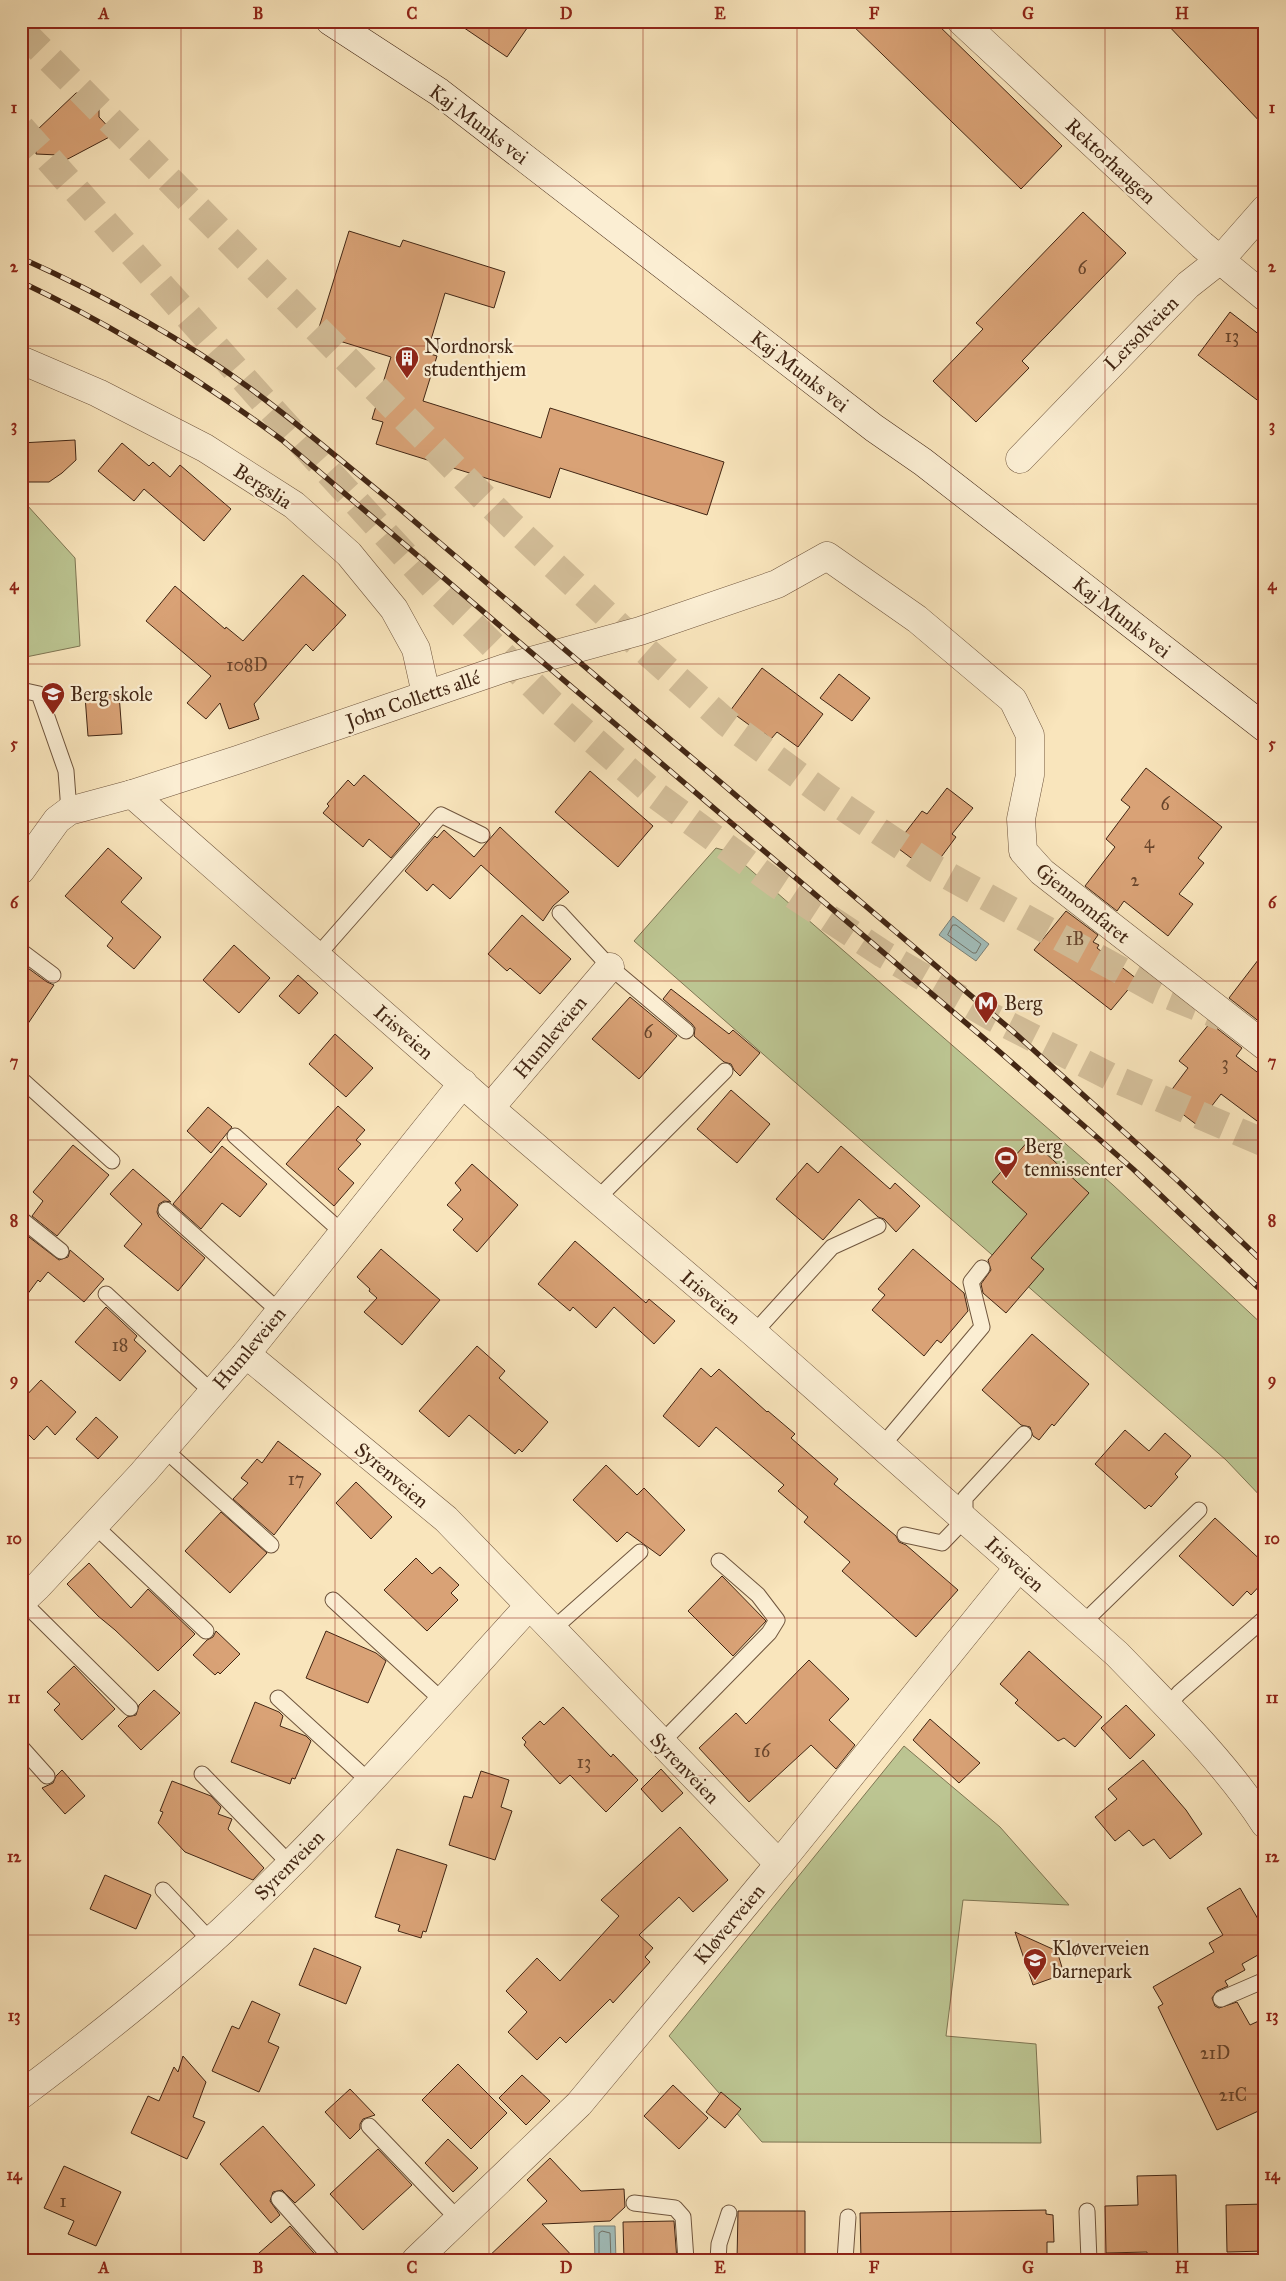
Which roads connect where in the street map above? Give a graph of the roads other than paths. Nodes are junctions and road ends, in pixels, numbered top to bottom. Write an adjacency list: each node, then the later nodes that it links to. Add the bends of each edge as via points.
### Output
1 (330, 21): 11 (street, Kaj Munks vei, via 439,92)
2 (961, 21): 4 (street, Rektorhaugen)
3 (1265, 209): 4 (street, Lersolveien)
4 (1221, 259): 5 (street, Rektorhaugen); 7 (street, Lersolveien, via 1188,285)
5 (1265, 297)
6 (21, 360): 10 (street, Bergslia, via 98,393 205,448 294,505 349,554 394,609 416,649)
7 (1020, 459)
8 (826, 556): 10 (street, John Colletts allé, via 777,584 640,631 505,668); 22 (street, Gjennomfaret, via 917,619 1014,700 1030,735 1030,774 1021,819 1023,851 1042,872)
9 (21, 690): 13 (lane, via 39,694 66,771)
10 (426, 694): 12 (street, John Colletts allé)
11 (1265, 728)
12 (132, 794): 13 (street, John Colletts allé); 18 (street, Irisveien)
13 (70, 811): 15 (street, John Colletts allé, via 57,820)
14 (482, 835): 18 (lane, via 441,815)
15 (21, 870)
16 (560, 913): 19 (lane)
17 (21, 951): 20 (lane)
18 (317, 956): 25 (street, Irisveien)
19 (610, 967): 21 (lane); 26 (street, Humleveien)
20 (53, 975)
21 (686, 1031)
22 (1265, 1046)
23 (724, 1071): 29 (lane)
24 (21, 1079): 28 (lane)
25 (463, 1083): 26 (street, Irisveien); 33 (street, Humleveien)
26 (490, 1108): 29 (street, Irisveien)
27 (235, 1136): 33 (lane)
28 (112, 1161)
29 (597, 1199): 38 (street, Irisveien)
30 (166, 1210): 37 (lane)
31 (21, 1219): 34 (lane)
32 (878, 1226): 38 (lane, via 832,1247)
33 (343, 1233): 37 (street, Humleveien)
34 (61, 1251)
35 (982, 1268): 42 (lane, via 971,1282 982,1327)
36 (106, 1294): 40 (lane)
37 (280, 1312): 39 (street, Humleveien)
38 (754, 1333): 42 (street, Irisveien)
39 (246, 1354): 40 (street, Humleveien); 54 (street, Syrenveien, via 446,1519)
40 (212, 1392): 43 (street, Humleveien)
41 (1024, 1434): 45 (lane, via 965,1498)
42 (882, 1446): 45 (street, Irisveien)
43 (164, 1449): 46 (street, Humleveien); 48 (lane)
44 (1199, 1510): 56 (lane)
45 (965, 1519): 47 (lane, via 942,1543); 51 (street, Irisveien)
46 (94, 1525): 53 (street, Humleveien); 58 (lane)
47 (905, 1535)
48 (271, 1545)
49 (640, 1552): 57 (lane)
50 (719, 1561): 63 (lane, via 758,1595 777,1620 769,1633)
51 (1019, 1567): 56 (street, Irisveien); 70 (street, Kløverveien)
52 (333, 1600): 60 (lane)
53 (22, 1601): 62 (lane)
54 (529, 1606): 57 (street, Syrenveien); 60 (street, Syrenveien)
55 (1265, 1618): 61 (lane)
56 (1083, 1623): 61 (street, Irisveien)
57 (552, 1630): 63 (street, Syrenveien)
58 (206, 1632)
59 (278, 1698): 67 (lane)
60 (443, 1701): 67 (street, Syrenveien)
61 (1168, 1706): 68 (street, Irisveien, via 1244,1792)
62 (130, 1708)
63 (661, 1743): 70 (street, Syrenveien)
64 (21, 1747): 66 (lane)
65 (202, 1774): 69 (lane)
66 (47, 1776)
67 (370, 1782): 69 (street, Syrenveien)
68 (1265, 1824)
69 (290, 1864): 72 (street, Syrenveien)
70 (778, 1864): 82 (street, Kløverveien, via 579,2104)
71 (163, 1890): 72 (lane)
72 (210, 1940): 75 (street, Syrenveien, via 94,2040)
73 (1265, 1980): 74 (lane)
74 (1221, 1999)
75 (21, 2095)
76 (369, 2126): 82 (lane)
77 (279, 2199): 83 (lane)
78 (634, 2203): 85 (lane, via 675,2208 683,2217)
79 (1087, 2211): 88 (lane)
80 (729, 2213): 86 (lane, via 719,2244)
81 (848, 2217): 87 (lane)
82 (458, 2219): 84 (street, Kløverveien)
83 (333, 2260)
84 (416, 2260)
85 (686, 2260)
86 (718, 2260)
87 (846, 2260)
88 (1089, 2260)

